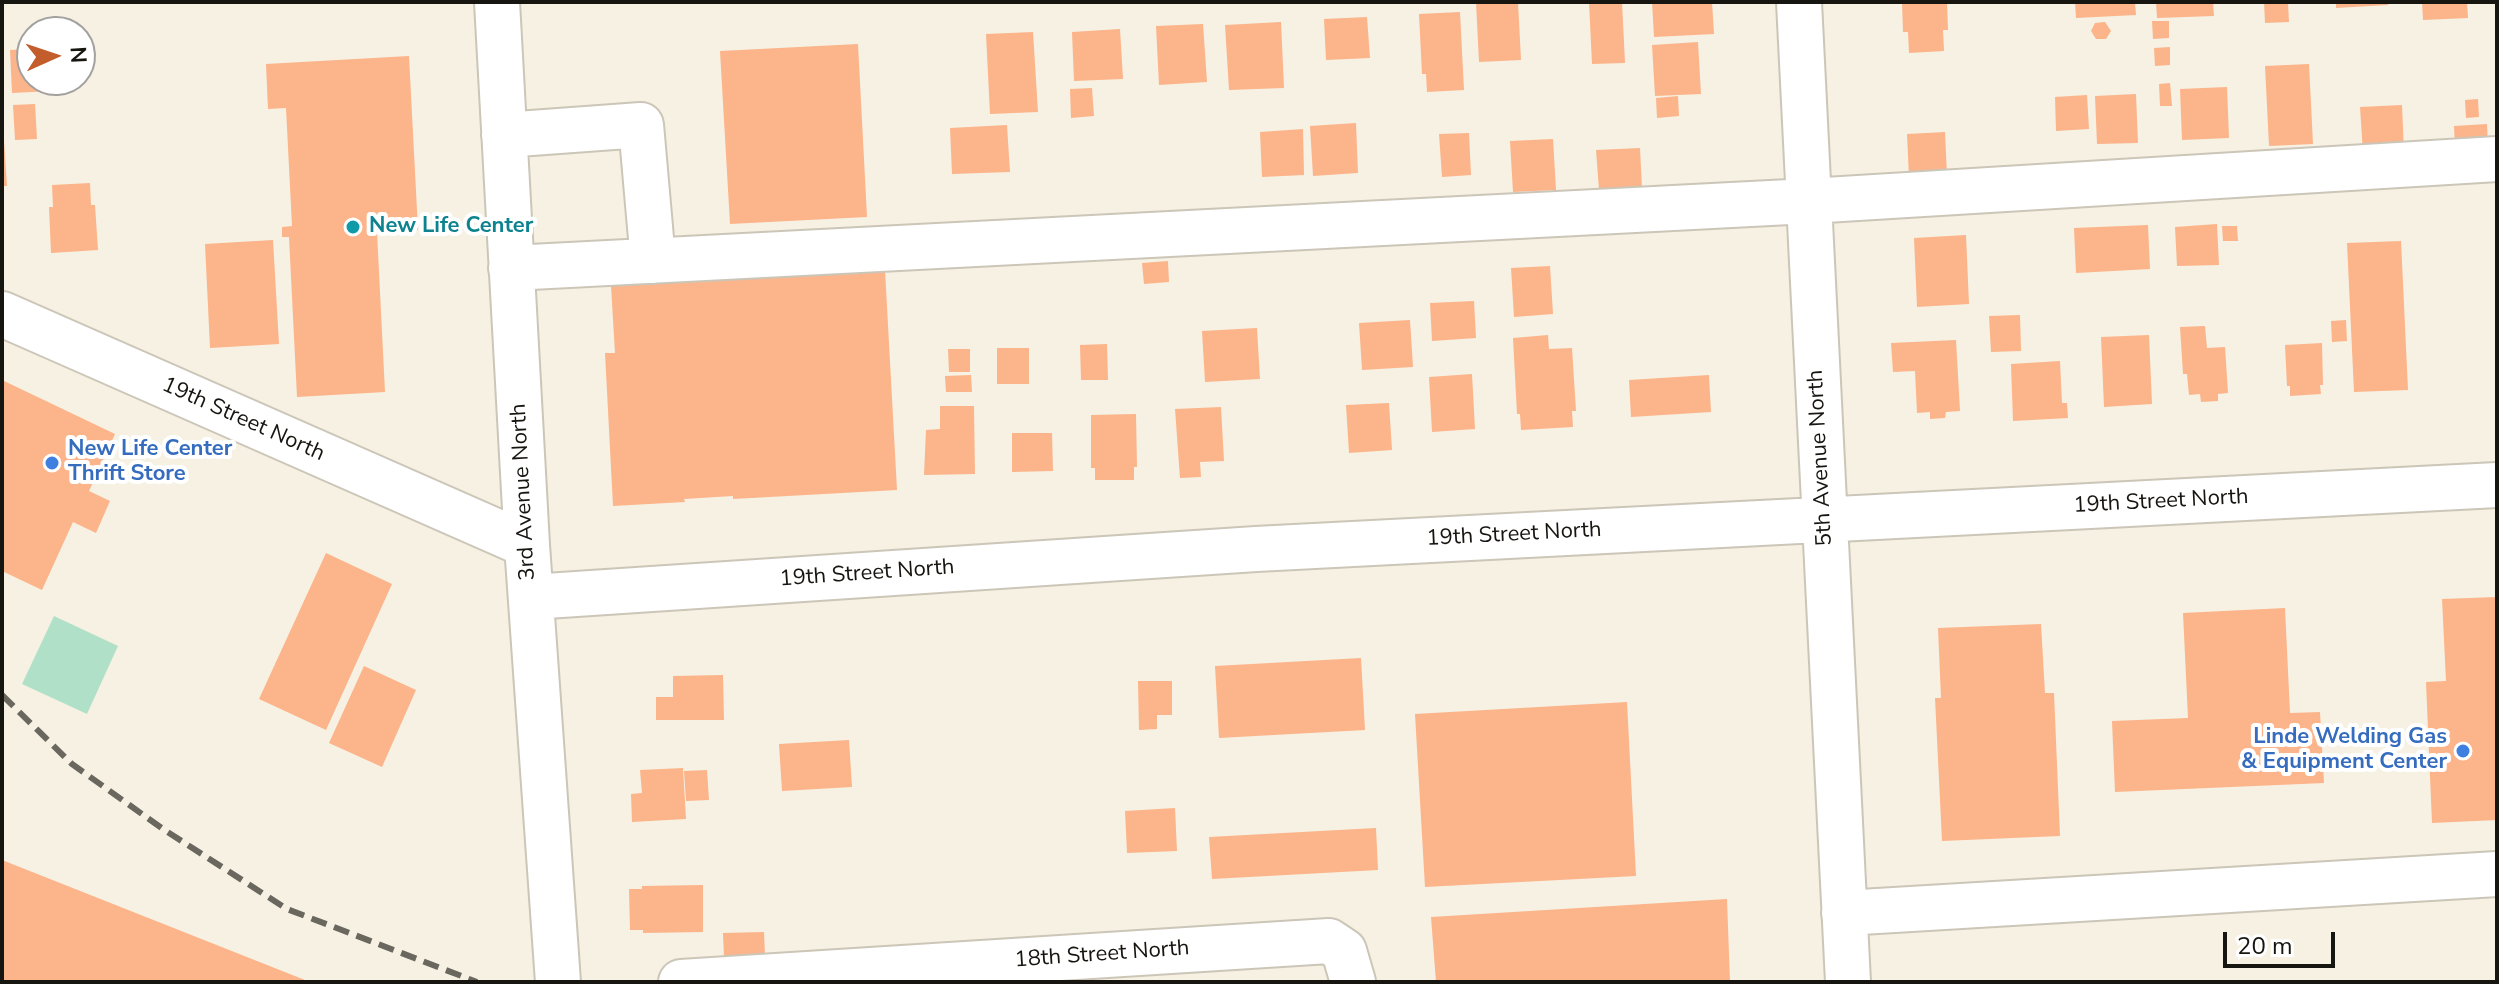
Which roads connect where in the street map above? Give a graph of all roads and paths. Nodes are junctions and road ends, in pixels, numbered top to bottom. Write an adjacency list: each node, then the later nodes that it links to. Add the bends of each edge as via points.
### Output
1 (497, 2): 3 (street, 3rd Avenue North)
2 (1799, 2): 5 (street, 5th Avenue North)
3 (504, 135): 6 (street, via 641,125); 7 (street, 3rd Avenue North)
4 (2497, 159): 5 (street)
5 (1809, 201): 6 (street); 10 (street, 5th Avenue North)
6 (653, 261): 7 (street)
7 (511, 268): 11 (street, 3rd Avenue North)
8 (2, 314): 11 (street, 19th Street North)
9 (2497, 485): 10 (street, 19th Street North)
10 (1824, 519): 12 (street, 19th Street North, via 1256,549); 14 (street, 5th Avenue North)
11 (527, 545): 12 (street, 3rd Avenue North)
12 (531, 597): 15 (street, 3rd Avenue North)
13 (2497, 874): 14 (street)
14 (1844, 913): 18 (street, 5th Avenue North)
15 (558, 982)
16 (681, 982): 17 (street, 18th Street North, via 1329,941 1344,951)
17 (1353, 982)
18 (1848, 982)

